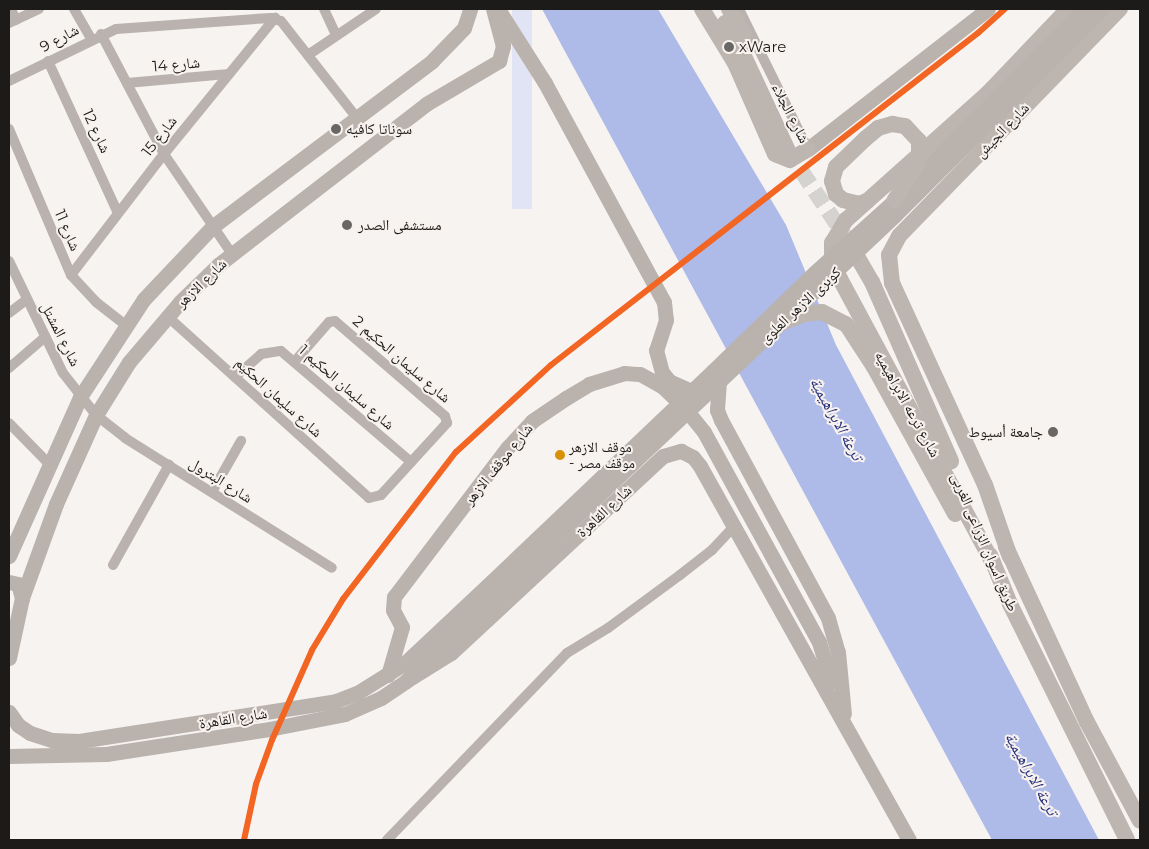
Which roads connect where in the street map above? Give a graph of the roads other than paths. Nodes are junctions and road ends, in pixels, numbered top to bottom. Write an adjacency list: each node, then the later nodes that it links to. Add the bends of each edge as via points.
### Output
1 (11, 9): 19 (street)
2 (39, 9): 19 (street)
3 (74, 9): 22 (street)
4 (324, 9): 21 (street)
5 (376, 9): 21 (street)
6 (492, 9): 39 (main road, شارع الازهر, via 503,46 499,61 426,104)
7 (498, 9): 52 (main road, via 545,83 664,302 666,320 656,350 662,372 669,381)
8 (702, 9): 30 (main road, via 735,63 775,154 790,160)
9 (715, 9): 30 (main road)
10 (729, 9): 30 (main road)
11 (739, 9): 30 (street, شارع الجلاء)
12 (988, 9): 30 (main road, شارع الجلاء)
13 (1068, 9): 32 (main road, via 988,93)
14 (1085, 9): 34 (main road, كوبرى الازهر العلوى, bridge)
15 (1102, 9): 45 (main road, كوبرى الازهر العلوى, bridge, via 896,216)
16 (1120, 9): 36 (main road, شارع الجيش)
17 (469, 14): 28 (main road, شارع الازهر, via 456,39)
18 (275, 18): 20 (street, شارع 9, via 151,24); 23 (street); 25 (street, شارع 15)
19 (12, 22)
20 (101, 34): 22 (street, شارع 9); 27 (street)
21 (336, 35): 23 (street)
22 (91, 38): 24 (street, شارع 9)
23 (308, 56): 28 (street)
24 (48, 61): 26 (street, شارع 9); 35 (street, شارع 12)
25 (227, 74): 27 (street, شارع 14); 31 (street, شارع 15)
26 (9, 81)
27 (127, 83): 31 (street)
28 (357, 118): 37 (main road, شارع الازهر)
29 (9, 129): 41 (street, شارع 11)
30 (798, 149)
31 (164, 154): 35 (street, شارع 15); 37 (street)
32 (881, 189): 33 (main road); 36 (main road, via 896,187 910,194 914,201)
33 (868, 201): 34 (main road, bridge, via 859,204 843,200 836,194 832,181 836,167 878,128 892,124 905,126 919,141 919,162); 38 (main road, via 839,227)
34 (894, 201): 52 (main road, كوبرى الازهر العلوى, bridge)
35 (118, 213): 41 (street, شارع 15)
36 (910, 225): 64 (main road, شارع الجيش, via 894,242 889,255 892,283 936,385 985,485)
37 (212, 227): 39 (street); 46 (main road, شارع الازهر, via 166,274)
38 (845, 240): 64 (main road, طريق اسوان الزراعى الغربى, via 878,272 917,363); 65 (main road, طريق اسوان الزراعى الغربى, via 872,282 919,393 970,500); 65 (main road, شارع ترعه الابراهيميه, via 832,262 840,280)
39 (232, 254): 44 (main road, شارع الازهر)
40 (9, 261): 42 (street, شارع المشتل)
41 (71, 275): 46 (street, شارع 11, via 96,302)
42 (26, 300): 43 (street); 47 (street, شارع المشتل)
43 (9, 313)
44 (167, 316): 50 (street, شارع سليمان الحكيم); 54 (main road, شارع الازهر, via 129,362)
45 (781, 323): 51 (main road, كوبرى الازهر العلوى, bridge); 71 (main road, via 813,312 831,314 846,324)
46 (125, 325): 53 (main road, شارع الازهر)
47 (45, 337): 49 (street); 53 (street, شارع المشتل, via 63,373)
48 (295, 361): 50 (street, شارع سليمان الحكيم 1, via 281,351 266,352); 57 (street, شارع سليمان الحكيم 1); 57 (street, شارع سليمان الحكيم 2, via 329,322 335,321 447,418 447,423)
49 (9, 368)
50 (235, 377): 57 (street, شارع سليمان الحكيم, via 366,496 381,496)
51 (718, 381): 69 (main road, كوبرى الازهر العلوى, bridge); 77 (main road, via 717,404 721,420 828,618 835,640)
52 (691, 391): 69 (main road, كوبرى الازهر العلوى, bridge)
53 (80, 397): 54 (street, شارع المشتل); 58 (main road, شارع الازهر)
54 (96, 414): 59 (street, شارع البترول, via 117,432); 62 (main road, شارع الازهر)
55 (9, 423): 58 (street)
56 (241, 441): 60 (street)
57 (411, 462)
58 (48, 463): 63 (main road, شارع الازهر)
59 (169, 465): 60 (street, شارع البترول); 66 (street)
60 (212, 492): 67 (street, شارع البترول)
61 (735, 525): 74 (main road, شارع القاهرة, via 693,457 682,452 663,456 451,653); 75 (main road, شارع القاهرة); 80 (street, via 712,550 680,575 608,628 567,653)
62 (42, 540): 63 (main road, via 24,553); 70 (main road, شارع الازهر)
63 (11, 547)
64 (1010, 557): 79 (main road, طريق اسوان الزراعى الغربى, via 1087,722)
65 (993, 563): 71 (main road, طريق اسوان الزراعى الغربى)
66 (113, 565)
67 (332, 568)
68 (9, 582): 70 (main road, via 18,584)
69 (489, 591): 73 (main road, شارع القاهرة); 74 (main road, شارع القاهرة)
70 (22, 598): 72 (main road, شارع الازهر)
71 (1010, 604): 82 (main road, طريق اسوان الزراعى الغربى)
72 (9, 658)
73 (388, 675): 75 (main road, شارع موقف الازهر, via 402,627 392,606 394,597 452,531 528,434 590,384 617,374 640,374 674,397 704,432 819,642 826,665); 76 (main road, شارع القاهرة, via 357,694 336,701 79,741 52,740 30,733 18,725)
74 (406, 681): 78 (main road, شارع القاهرة, via 363,707 314,721 106,754)
75 (827, 691): 77 (main road, شارع القاهرة)
76 (9, 712)
77 (844, 720): 81 (main road, شارع القاهرة)
78 (9, 756)
79 (1140, 821)
80 (387, 840)
81 (910, 840)
82 (1127, 840)

